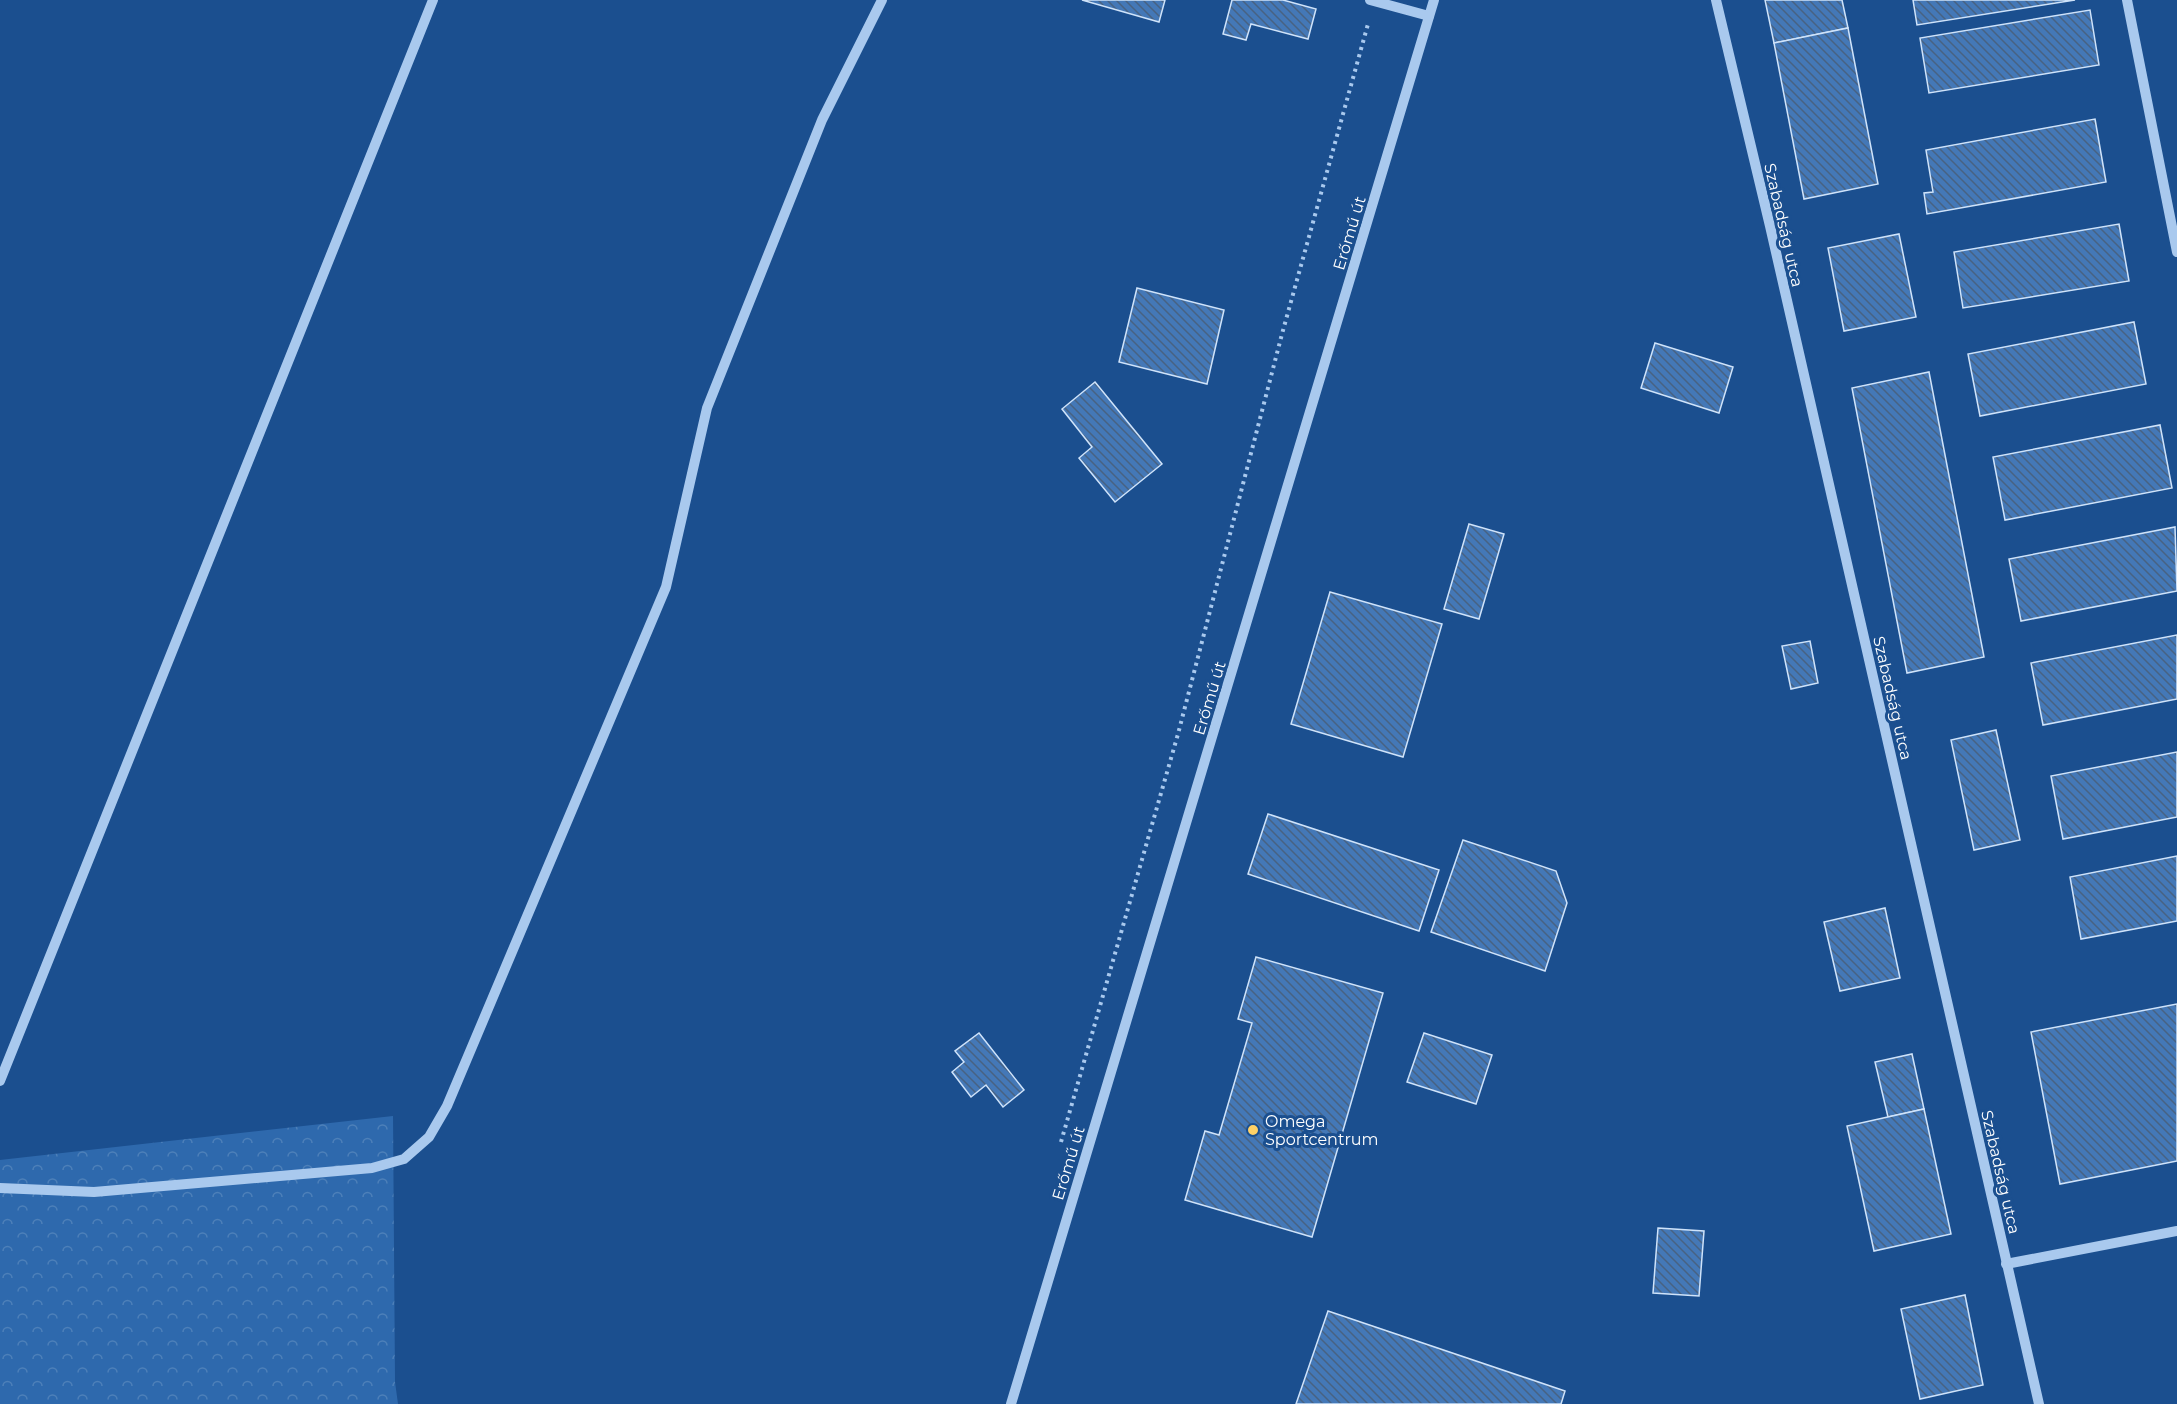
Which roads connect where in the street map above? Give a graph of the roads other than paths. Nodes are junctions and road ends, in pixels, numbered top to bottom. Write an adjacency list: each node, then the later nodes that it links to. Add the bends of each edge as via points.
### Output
1 (433, 0): 9 (street)
2 (882, 0): 10 (street, via 822,120 707,408 666,587 447,1106 429,1137 404,1159 372,1168 94,1192)
3 (1434, 0): 7 (street, Erőmű út)
4 (1716, 0): 12 (street, Szabadság utca)
5 (2127, 0): 8 (street)
6 (1373, 1): 7 (street)
7 (1429, 16): 13 (street, Erőmű út)
8 (2177, 252)
9 (0, 1081)
10 (0, 1188)
11 (2177, 1231): 12 (street)
12 (2006, 1264): 14 (street, Szabadság utca)
13 (1011, 1404)
14 (2039, 1404)

